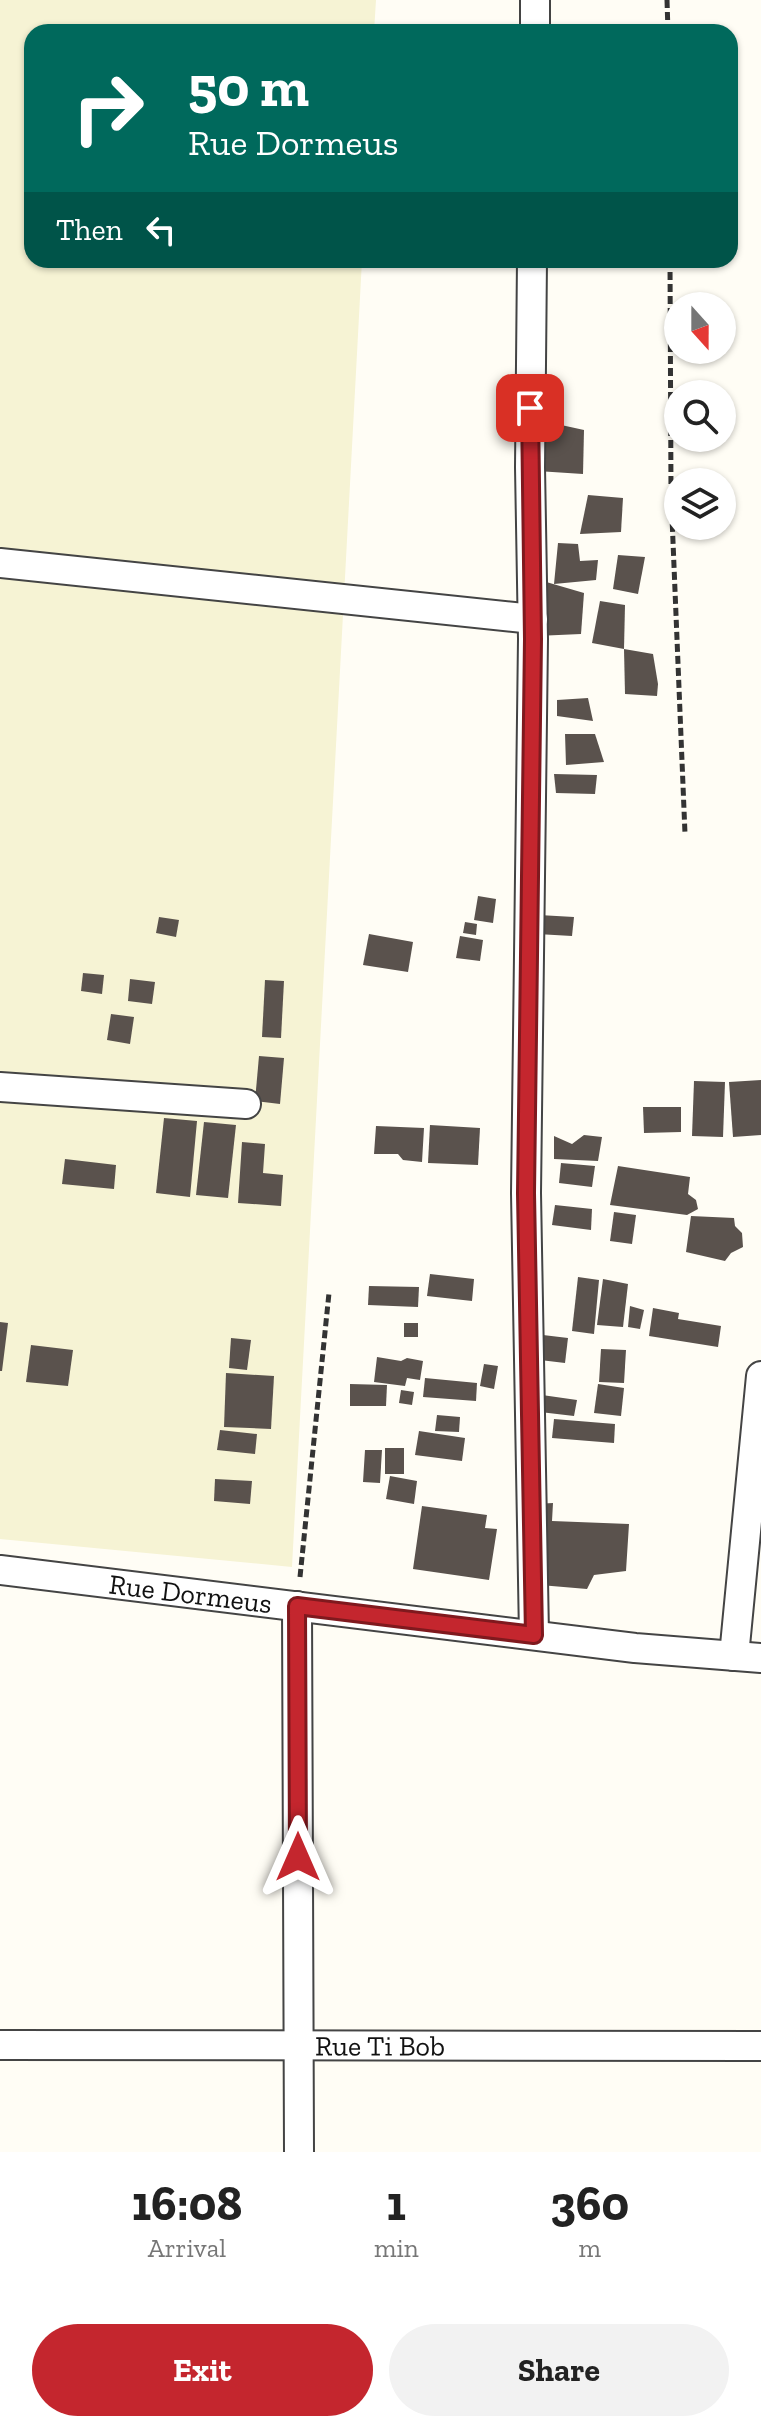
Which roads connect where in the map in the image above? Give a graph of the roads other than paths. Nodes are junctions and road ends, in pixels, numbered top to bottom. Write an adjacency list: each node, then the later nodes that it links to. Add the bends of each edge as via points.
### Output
1 (535, 0): 2 (street)
2 (535, 24)
3 (532, 268): 5 (street)
4 (0, 563): 5 (street)
5 (533, 619): 11 (street, via 526,1193)
6 (0, 1087): 7 (street)
7 (246, 1104)
8 (761, 1376): 12 (street)
9 (0, 1570): 10 (street, Rue Dormeus)
10 (297, 1606): 11 (street, Rue Dormeus); 13 (street)
11 (534, 1635): 12 (street, Rue Dormeus)
12 (747, 1657)
13 (299, 2044): 14 (street, Rue Ti Bob); 15 (street, Rue Ti Bob); 16 (street)
14 (0, 2045)
15 (761, 2046)
16 (299, 2152)

